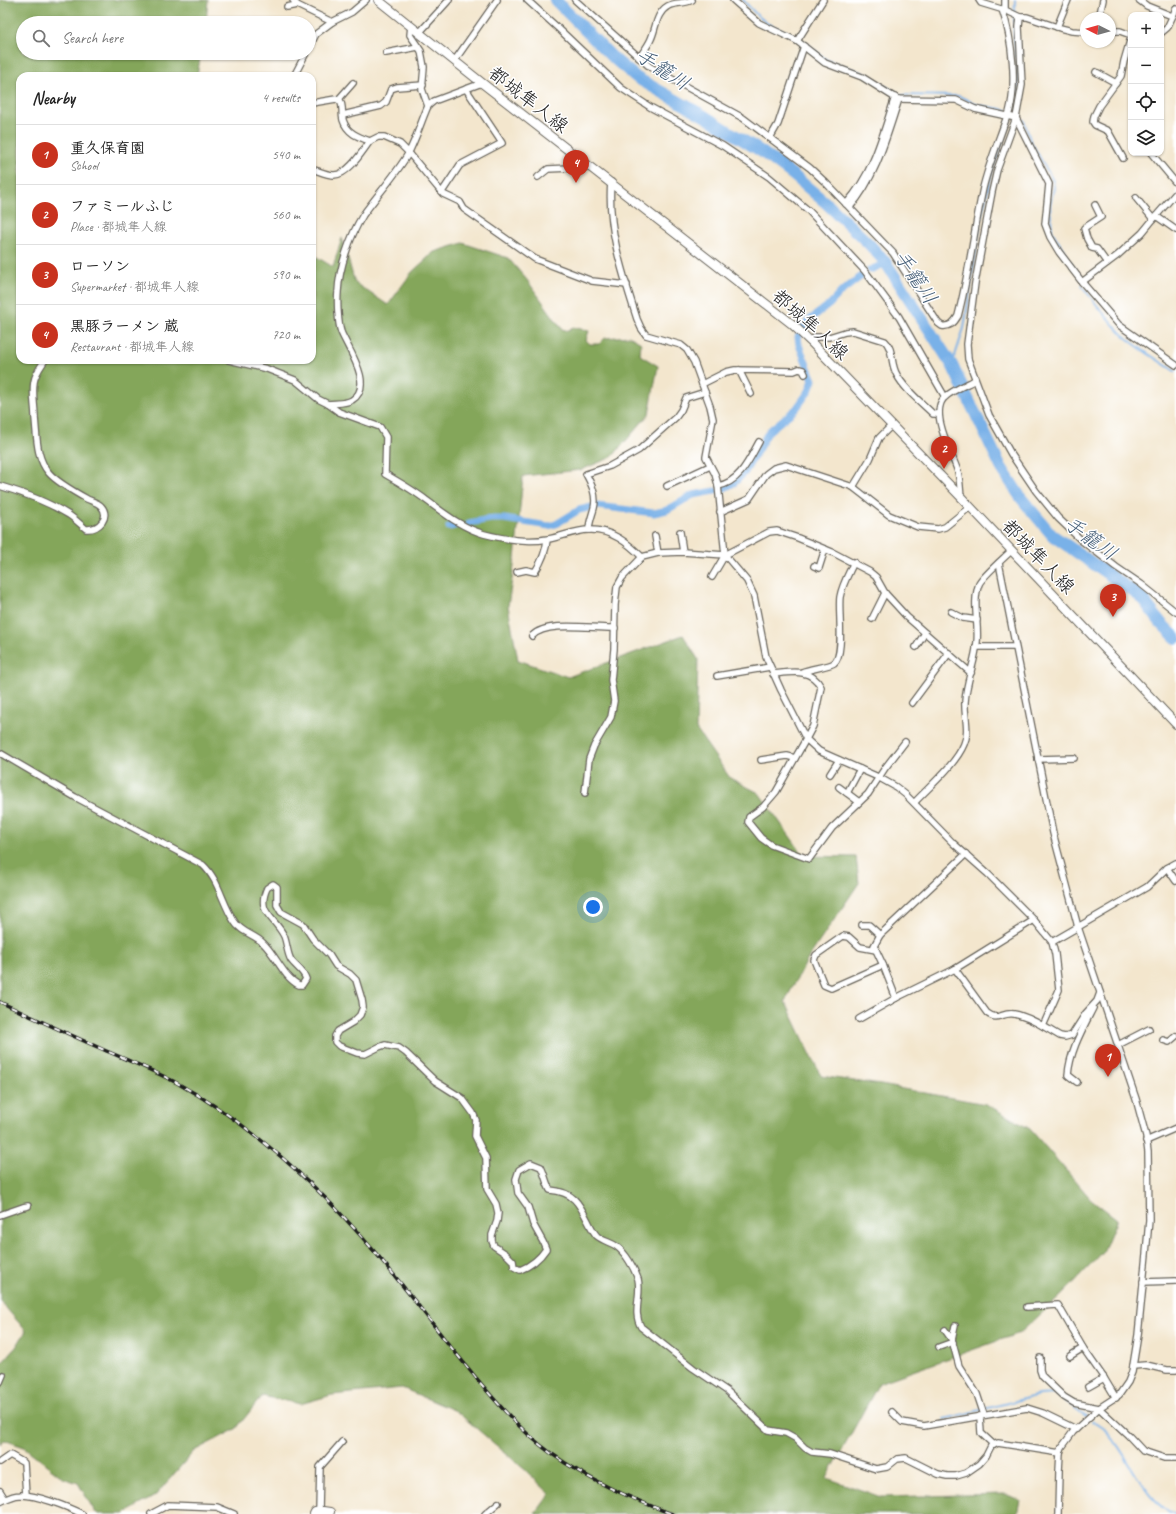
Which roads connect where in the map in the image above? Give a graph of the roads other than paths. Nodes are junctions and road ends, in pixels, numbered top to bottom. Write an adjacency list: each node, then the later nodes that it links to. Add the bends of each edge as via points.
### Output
1 (293, 0): 16 (street)
2 (366, 0): 23 (street, via 352,12)
3 (378, 0): 24 (main road, 都城隼人線)
4 (449, 0): 28 (street)
5 (497, 0): 39 (street)
6 (527, 0): 84 (street, via 621,88 650,107 724,146 769,177 809,211 865,271 899,316)
7 (575, 0): 37 (street)
8 (692, 0): 37 (street, via 672,4 662,11 651,40)
9 (733, 0): 32 (street, via 759,23)
10 (823, 0): 32 (street)
11 (979, 0): 19 (street, via 981,3)
12 (1005, 0): 19 (street)
13 (1068, 0): 25 (street)
14 (1103, 0): 20 (street)
15 (1139, 0): 22 (street)
16 (297, 5): 17 (street); 23 (street)
17 (287, 7)
18 (1176, 9): 22 (street)
19 (1005, 10): 21 (street); 52 (street, via 1013,77 1012,104)
20 (1100, 12)
21 (1020, 16): 25 (street); 53 (street, via 1022,85)
22 (1172, 16): 26 (street)
23 (332, 22): 30 (street)
24 (411, 26): 28 (main road, 都城隼人線); 34 (street, via 410,35)
25 (1057, 27): 29 (street)
26 (1164, 30)
27 (1116, 31): 31 (street)
28 (420, 32): 39 (main road, 都城隼人線)
29 (1080, 32)
30 (316, 34)
31 (1128, 35)
32 (797, 40): 33 (street)
33 (804, 46): 47 (street, via 825,63 862,77); 54 (street, via 778,124)
34 (418, 47): 36 (street); 45 (street, via 424,67)
35 (1128, 47): 44 (street, via 1121,76)
36 (386, 53)
37 (639, 58): 54 (street, via 655,71 743,118)
38 (302, 60): 40 (street)
39 (454, 60): 43 (main road, 都城隼人線)
40 (296, 72)
41 (1096, 72): 44 (street)
42 (353, 83): 48 (street)
43 (482, 83): 46 (street); 59 (main road, 都城隼人線)
44 (1116, 83): 58 (street, via 1099,106 1093,122 1108,132)
45 (423, 85): 50 (street); 51 (street, via 396,87 392,89 386,102 380,106)
46 (466, 89): 50 (street, via 434,101); 64 (street, via 502,143 460,165)
47 (897, 98): 52 (street, via 956,100 975,109); 68 (street, via 867,173)
48 (338, 100): 49 (street); 51 (street, via 343,106)
49 (316, 103)
50 (428, 106): 56 (street)
51 (343, 115): 55 (street, via 349,130 356,137)
52 (1008, 116): 53 (street); 68 (street, via 983,188 958,316 950,325 942,326 938,323 892,253)
53 (1016, 118): 72 (street, via 1049,184 1045,224 1059,252); 80 (street, via 997,170 975,282 967,344 968,359)
54 (770, 138): 68 (street, via 810,168)
55 (370, 141): 56 (street, via 384,137 400,144); 60 (street, via 345,171 335,175)
56 (409, 152): 64 (street); 85 (street, via 363,216 348,247 338,293 340,326 360,373 361,383 358,393 352,400)
57 (1154, 156): 63 (street)
58 (1123, 158)
59 (584, 161): 61 (street, via 570,168 548,169); 62 (main road, 都城隼人線)
60 (316, 171)
61 (538, 177)
62 (611, 182): 73 (street, via 611,222); 74 (main road, 都城隼人線)
63 (1176, 183)
64 (442, 192): 73 (street, via 460,202 464,210 535,259 596,282)
65 (1176, 194): 69 (street)
66 (1136, 198): 69 (street)
67 (1095, 205): 71 (street, via 1101,217 1084,228 1092,248 1097,249)
68 (848, 206)
69 (1155, 218): 70 (street); 71 (street, via 1142,233)
70 (1176, 230)
71 (1107, 263): 72 (street)
72 (1082, 282): 77 (street, via 1118,325)
73 (627, 285): 81 (street, via 644,333 684,347 694,362)
74 (810, 341): 86 (street, via 849,331 885,341 891,350 893,368 901,381 932,414); 87 (main road, 都城隼人線)
75 (43, 364): 90 (street, via 34,381 36,441 40,458 49,474 87,499 100,504 105,516 96,528 86,529 57,508)
76 (246, 364): 85 (street, via 295,380)
77 (1176, 365)
78 (739, 370): 79 (street, via 799,369); 81 (street, via 726,372); 83 (street)
79 (805, 374)
80 (975, 380): 84 (street); 114 (street, via 989,415 1011,454 1058,518 1081,540)
81 (702, 384): 82 (street)
82 (705, 392): 89 (street, via 713,419 706,454); 97 (street, via 686,398 676,417 639,450 610,466 586,474 592,484 594,496)
83 (750, 394)
84 (945, 397): 86 (street)
85 (328, 404): 100 (street, via 339,412 380,427 386,437 385,474 413,490 441,512 484,534 524,541)
86 (939, 414): 94 (street, via 948,448 958,471)
87 (892, 425): 93 (street, via 880,438); 94 (main road, 都城隼人線)
88 (759, 442): 92 (street, via 736,477 728,484)
89 (710, 466): 91 (street); 92 (street)
90 (0, 486)
91 (667, 486)
92 (718, 486): 96 (street)
93 (853, 487): 95 (street, via 890,516 925,528 947,526); 96 (street, via 796,468 781,466 766,474 749,499)
94 (961, 497): 95 (main road, 都城隼人線)
95 (970, 507): 102 (main road, 都城隼人線)
96 (720, 512): 105 (street)
97 (589, 530): 100 (street); 106 (street, via 622,539)
98 (680, 532): 103 (street)
99 (655, 536): 104 (street)
100 (547, 540): 110 (street, via 542,562 536,572)
101 (825, 549): 105 (street, via 773,531); 107 (street); 109 (street, via 819,568)
102 (1011, 551): 108 (street); 130 (main road, 都城隼人線)
103 (683, 552): 104 (street); 105 (street)
104 (658, 553): 106 (street)
105 (725, 555): 111 (street); 124 (street, via 748,581 754,596)
106 (642, 557): 117 (street, via 617,587)
107 (854, 562): 112 (street, via 875,576); 125 (street, via 840,597 839,658 832,665)
108 (999, 562): 116 (street, via 979,583 976,601); 122 (street)
109 (814, 566)
110 (517, 572)
111 (712, 577)
112 (885, 593): 115 (street); 118 (street)
113 (950, 612): 116 (street, via 963,618)
114 (1176, 612)
115 (872, 619)
116 (977, 620): 121 (street)
117 (615, 628): 119 (street, via 548,628 535,632); 143 (street, via 611,680 614,700 611,717 589,759)
118 (925, 633): 120 (street); 123 (street)
119 (532, 636)
120 (916, 647)
121 (976, 647): 122 (street); 126 (street)
122 (1015, 647): 136 (street)
123 (949, 653): 126 (street); 129 (street)
124 (770, 667): 127 (street); 128 (street)
125 (802, 672): 127 (street); 131 (street, via 817,680 821,688 813,726)
126 (971, 673): 146 (street, via 965,702 965,744 954,761)
127 (773, 674): 131 (street)
128 (717, 676)
129 (912, 703)
130 (1176, 724)
131 (806, 739): 134 (street); 138 (street, via 819,751)
132 (906, 742): 141 (street)
133 (0, 753): 195 (street, via 75,797 203,865 214,878 230,915 239,928 264,943 294,983 302,985 306,975 291,960 284,936 263,907 267,888 274,884 277,887 277,905 281,912 303,924 313,939 330,955 336,966 356,980 363,1007 353,1022 338,1031 335,1042 357,1053 366,1054 386,1045 399,1048 435,1081 456,1093 469,1106 476,1120 476,1140 486,1158 487,1189 498,1213 492,1241 494,1246 513,1261 514,1267 520,1270 525,1268 546,1249 533,1224 528,1207 518,1193 516,1179 520,1170 531,1163 541,1167 550,1190 562,1191 576,1201 596,1236 616,1246 627,1258 639,1284 637,1321 641,1327 727,1391 768,1430 786,1433 812,1452 830,1454 864,1466 882,1468 897,1459 906,1458 947,1476 956,1476 979,1464)
134 (795, 758): 137 (street, via 787,756); 145 (street, via 776,792 764,807 749,816 748,822 761,838 771,845 809,859 832,828)
135 (1074, 758): 136 (street)
136 (1038, 759): 153 (street, via 1053,833)
137 (761, 760)
138 (839, 760): 139 (street); 140 (street)
139 (860, 769): 141 (street); 144 (street)
140 (830, 774)
141 (878, 777): 145 (street, via 868,794); 146 (street)
142 (839, 787): 144 (street)
143 (585, 793)
144 (847, 793): 145 (street)
145 (859, 802)
146 (915, 802): 147 (street)
147 (966, 854): 151 (street); 154 (street)
148 (1176, 863): 149 (street)
149 (1167, 868): 150 (street); 153 (street, via 1147,887)
150 (1176, 880)
151 (1034, 920): 155 (street); 158 (street)
152 (862, 925): 154 (street, via 869,925)
153 (1078, 927): 155 (street); 159 (street)
154 (880, 935): 156 (street, via 874,946)
155 (1052, 942): 163 (street, via 1059,990)
156 (876, 950): 157 (street); 157 (street, via 860,947 849,937 843,936 816,955 814,960 824,985 831,988)
157 (883, 965): 160 (street)
158 (955, 969): 160 (street); 163 (street, via 987,1013 993,1017 1014,1014)
159 (1100, 993): 161 (street); 167 (street)
160 (896, 998): 162 (street)
161 (1097, 1001): 163 (street, via 1072,1035 1060,1036); 168 (street, via 1074,1046 1069,1066 1068,1075)
162 (859, 1019)
163 (1043, 1026)
164 (1149, 1029): 167 (street)
165 (1176, 1036): 166 (street, via 1169,1042)
166 (1163, 1040)
167 (1118, 1045): 170 (street, via 1136,1099)
168 (1077, 1082)
169 (1176, 1128): 170 (street)
170 (1146, 1141): 174 (street, via 1149,1220)
171 (28, 1206): 172 (street)
172 (0, 1215)
173 (1176, 1281): 174 (street)
174 (1143, 1282): 183 (street)
175 (1027, 1307): 180 (street, via 1058,1305)
176 (954, 1326): 178 (street)
177 (945, 1330): 178 (street)
178 (953, 1341): 179 (street); 192 (street, via 960,1366 977,1394)
179 (939, 1347)
180 (1083, 1348): 181 (street); 186 (street)
181 (1070, 1356)
182 (1040, 1358): 190 (street, via 1042,1376 1064,1397 1074,1403)
183 (1133, 1366): 184 (street); 189 (street, via 1128,1382)
184 (1176, 1370)
185 (3, 1375): 187 (street)
186 (1104, 1378): 188 (street); 189 (street)
187 (0, 1382)
188 (1088, 1387)
189 (1116, 1398): 190 (street)
190 (1099, 1408): 193 (street); 197 (street, via 1142,1452 1164,1458)
191 (892, 1412): 192 (street, via 902,1422 924,1426)
192 (982, 1412): 193 (street, via 1028,1408); 195 (street, via 981,1433)
193 (1076, 1430): 196 (street)
194 (342, 1442): 203 (street, via 320,1467)
195 (994, 1445): 196 (street, via 998,1443)
196 (1060, 1453): 209 (street)
197 (1176, 1458)
198 (0, 1462): 200 (street, via 10,1455 24,1463)
199 (0, 1491): 201 (street)
200 (26, 1495): 201 (street); 205 (street)
201 (2, 1501)
202 (498, 1502): 208 (street)
203 (316, 1513): 204 (main road)
204 (332, 1513)
205 (82, 1514)
206 (151, 1514): 207 (street, via 168,1505 217,1507)
207 (234, 1514)
208 (485, 1514)
209 (1058, 1514)

